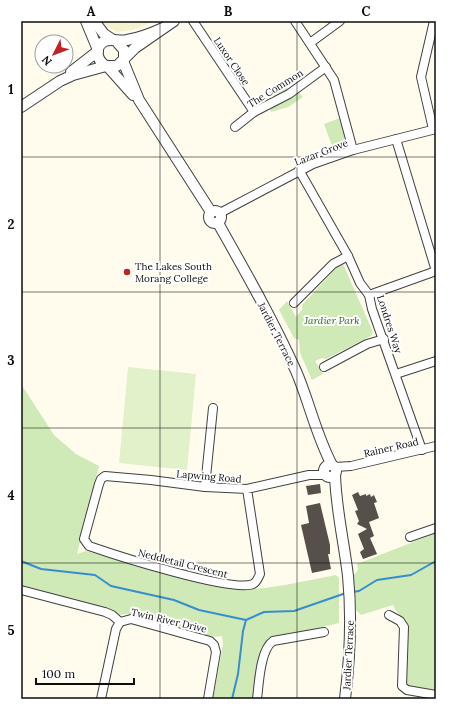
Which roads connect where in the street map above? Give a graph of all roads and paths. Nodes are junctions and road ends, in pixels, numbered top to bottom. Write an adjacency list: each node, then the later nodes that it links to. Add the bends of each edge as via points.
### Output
1 (86, 21): 13 (street)
2 (94, 21): 11 (street, via 104,34)
3 (174, 21): 9 (street)
4 (193, 21): 20 (street, Luxor Close)
5 (295, 21): 12 (street)
6 (340, 21): 12 (street)
7 (430, 21): 10 (street)
8 (434, 21): 10 (street)
9 (163, 28): 11 (street, via 127,40); 14 (street)
10 (430, 32): 22 (street, via 421,77)
11 (114, 41): 13 (street, via 102,43); 14 (street, via 122,46)
12 (310, 43): 16 (street)
13 (98, 51): 15 (street, via 99,60); 17 (street)
14 (123, 60): 15 (street, via 117,66); 18 (street, Jardier Terrace)
15 (107, 67): 17 (street); 18 (street, Jardier Terrace)
16 (326, 67): 20 (street, The Common, via 289,94); 24 (street, via 334,80)
17 (60, 80): 19 (street)
18 (139, 100): 26 (street, Jardier Terrace)
19 (21, 107)
20 (254, 112): 21 (street, The Common)
21 (235, 127)
22 (435, 129): 23 (street, Lazar Grove)
23 (396, 139): 24 (street, Lazar Grove); 28 (street)
24 (353, 150): 25 (street, Lazar Grove)
25 (299, 170): 26 (street, Lazar Grove); 27 (street, Londres Way)
26 (216, 216): 38 (street, Jardier Terrace, via 286,351 311,408)
27 (348, 256): 29 (street, Londres Way, via 360,283); 30 (street, via 333,264)
28 (436, 271): 29 (street)
29 (369, 295): 31 (street, Londres Way)
30 (294, 303)
31 (384, 339): 33 (street, via 367,344); 34 (street, Londres Way)
32 (436, 361): 34 (street)
33 (324, 367)
34 (396, 374): 37 (street, Londres Way)
35 (213, 408): 40 (street)
36 (436, 446): 37 (street, Rainer Road)
37 (422, 450): 38 (street, Rainer Road)
38 (330, 471): 41 (street, Lapwing Road); 52 (street, Jardier Terrace, via 343,537 348,581 349,646)
39 (105, 476): 40 (street, Lapwing Road); 41 (street, Neddletail Crescent, via 98,484 84,539 89,546 233,586 253,584 260,574)
40 (205, 487): 41 (street, Lapwing Road)
41 (247, 489)
42 (436, 528): 43 (street)
43 (410, 536)
44 (21, 590): 46 (street, Twin River Drive, via 104,612)
45 (389, 615): 48 (street, via 400,621 404,627 402,686 407,690)
46 (120, 622): 49 (street, via 116,629); 50 (street, Twin River Drive, via 131,619 213,643 216,652)
47 (324, 632): 51 (street, via 273,641 270,644 265,651)
48 (436, 695)
49 (101, 699)
50 (208, 699)
51 (257, 699)
52 (345, 699)

